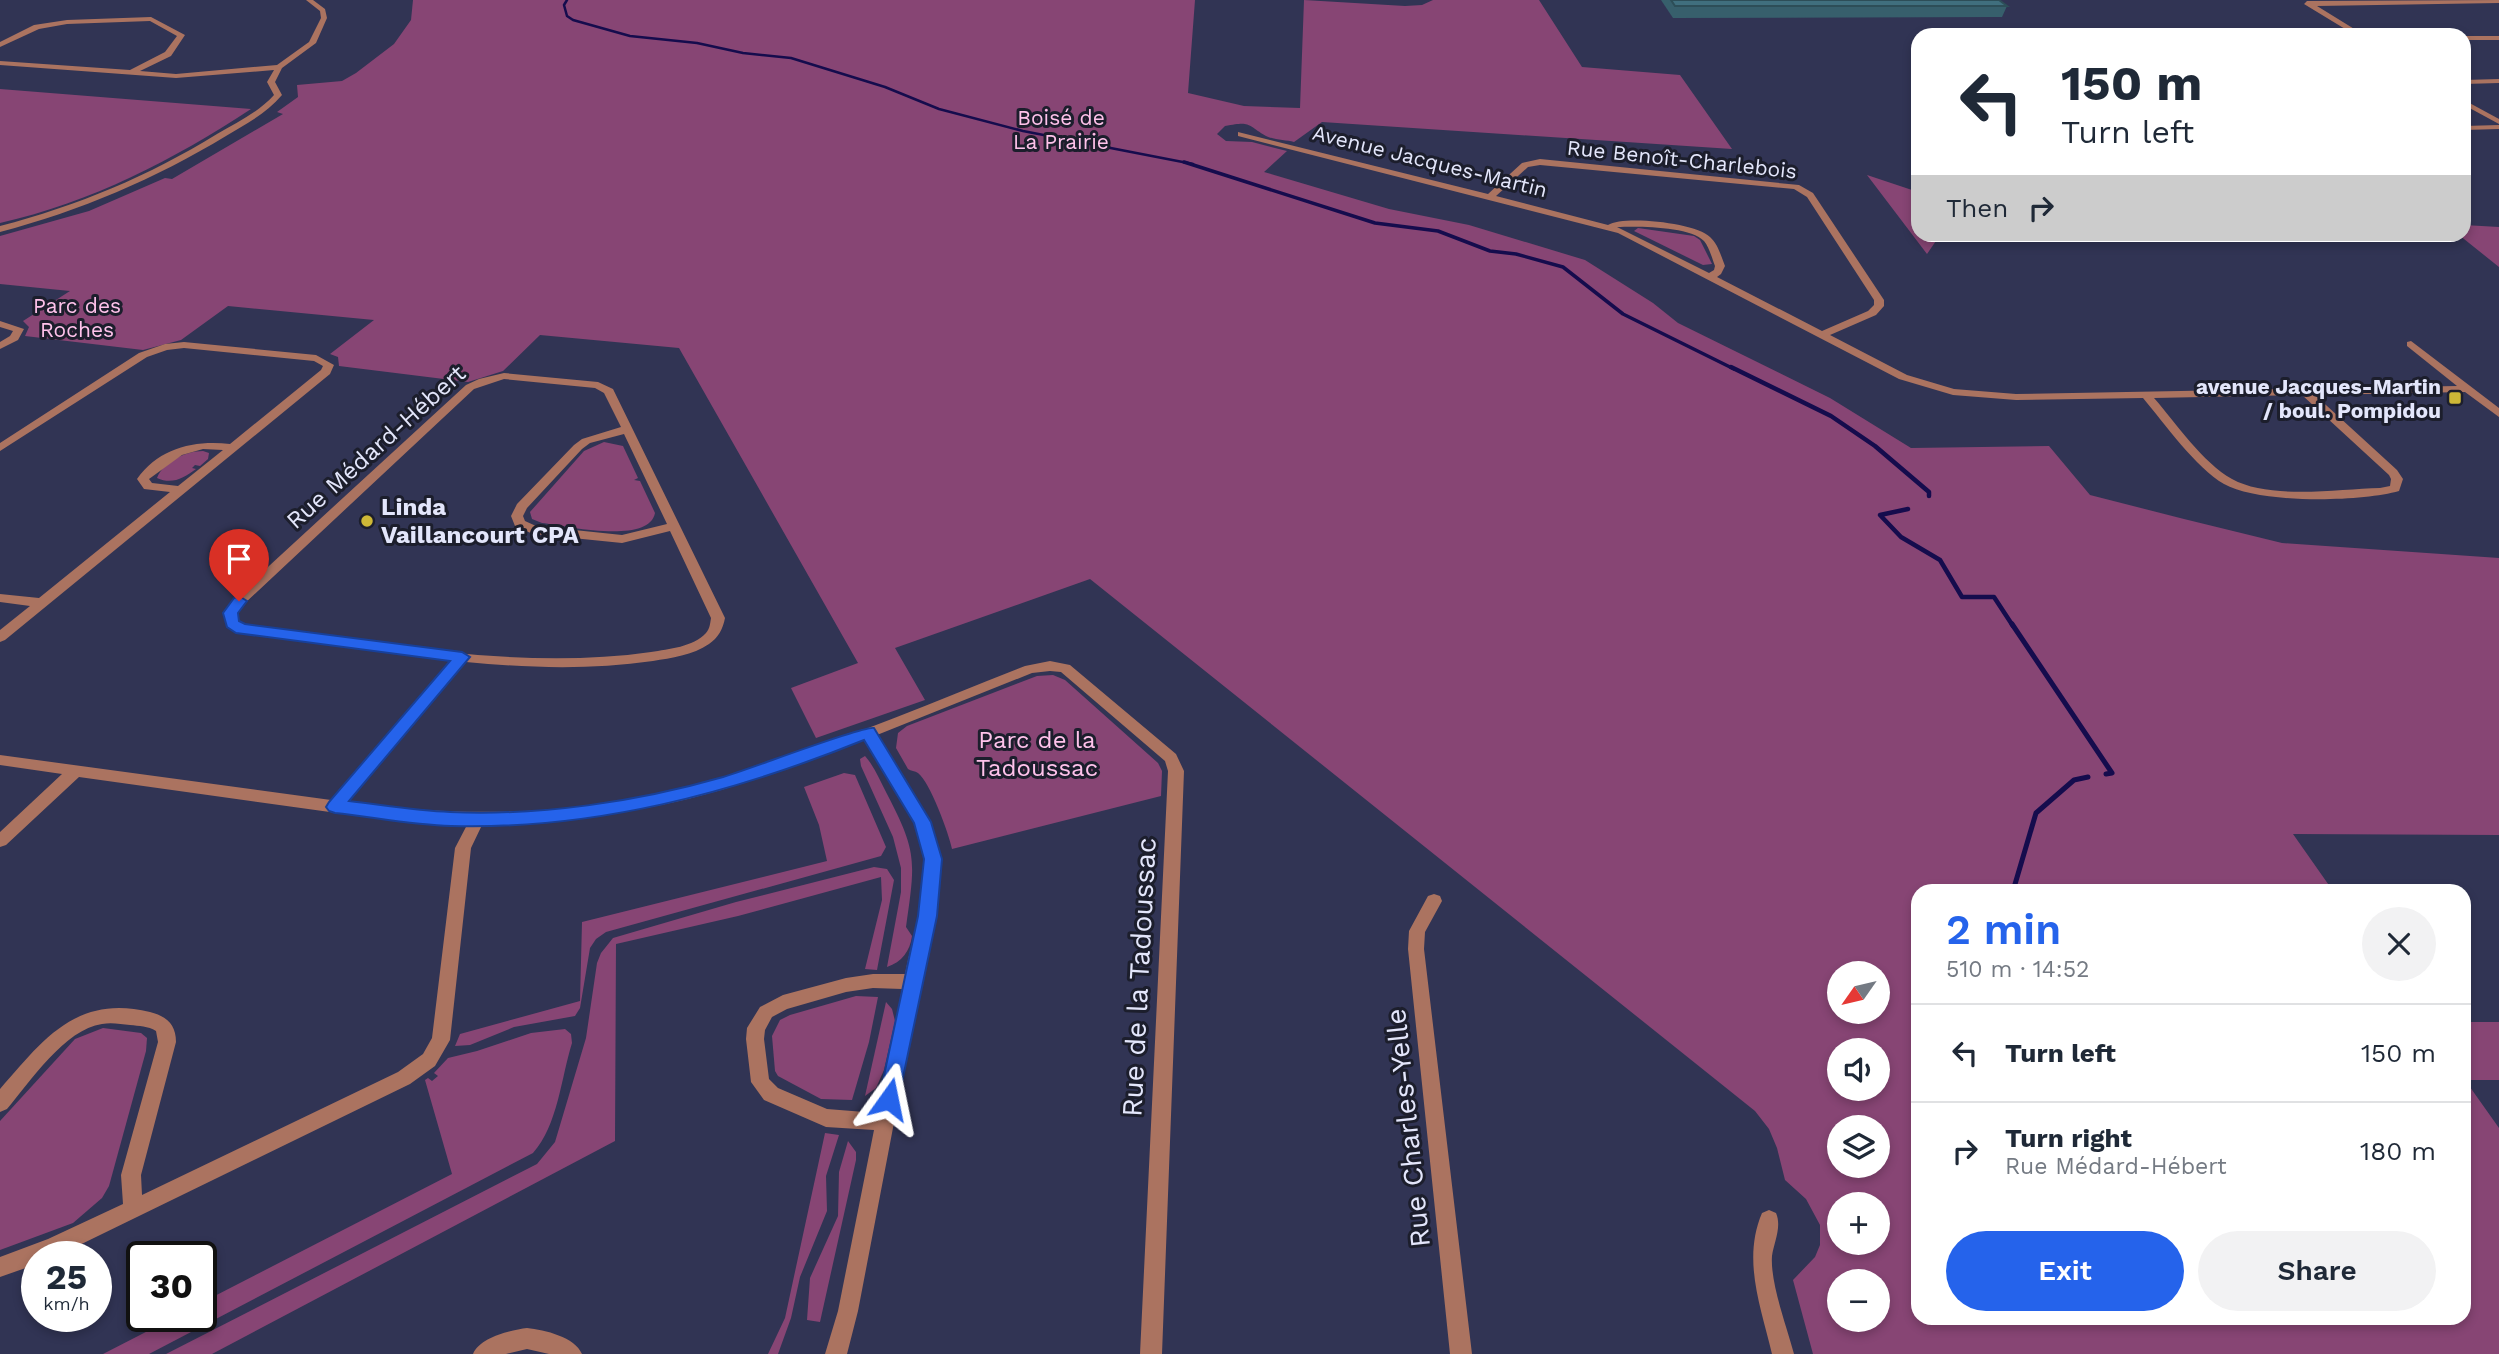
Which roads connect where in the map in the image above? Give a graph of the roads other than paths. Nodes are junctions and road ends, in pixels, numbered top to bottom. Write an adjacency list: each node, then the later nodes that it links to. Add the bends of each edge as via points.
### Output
1 (309, 0): 9 (street, via 323,10 323,22 308,48)
2 (2499, 1): 3 (street)
3 (2304, 2): 4 (street)
4 (2348, 28)
5 (2471, 38): 6 (street)
6 (2499, 38)
7 (0, 45): 10 (street, via 37,27 66,22 151,19 181,35 168,54)
8 (0, 63): 10 (street)
9 (279, 68): 10 (street, via 183,76); 20 (street, via 271,78 278,95 272,103 169,164 102,198)
10 (132, 72)
11 (2499, 81): 12 (street)
12 (2471, 82)
13 (2471, 106): 14 (street)
14 (2499, 121)
15 (2499, 127): 16 (street)
16 (2471, 128)
17 (1241, 134): 18 (street, Avenue Jacques-Martin)
18 (1491, 196): 19 (street, Avenue Jacques-Martin); 23 (street, Rue Benoît-Charlebois, via 1525,165 1541,162 1803,189 1879,300 1872,313)
19 (1608, 227): 21 (street, Avenue Jacques-Martin); 21 (street, Avenue Jacques-Martin, via 1634,224 1700,234 1720,266)
20 (0, 229)
21 (1711, 276): 23 (street, Avenue Jacques-Martin)
22 (0, 324): 25 (street, via 19,330)
23 (1823, 334): 28 (street, Avenue Jacques-Martin, via 1903,377 1954,392 2016,397)
24 (2411, 344): 26 (street)
25 (0, 346)
26 (2467, 389): 27 (street, Avenue Jacques-Martin); 29 (street)
27 (2305, 392): 28 (street, Avenue Jacques-Martin); 28 (street, via 2393,473 2395,488 2381,492 2249,490 2221,476)
28 (2146, 395)
29 (2499, 414)
30 (627, 429): 34 (street, Rue Médard-Hébert); 34 (street, via 578,447 521,508 519,523 533,530 622,539); 38 (street, Rue Médard-Hébert, via 609,391 598,385 504,376 475,384 231,613 232,623 242,629)
31 (0, 448): 32 (street, via 159,349 184,345 328,362 326,372)
32 (234, 448): 33 (street); 33 (street, via 202,445 181,449 143,480 148,486)
33 (181, 491): 36 (street)
34 (674, 526): 38 (street, Rue Médard-Hébert, via 718,618 712,634 700,643 672,653 594,663 535,664)
35 (0, 598): 36 (street)
36 (42, 603): 37 (street)
37 (0, 637)
38 (462, 657): 42 (street)
39 (868, 732): 43 (street, via 743,778 658,799 584,812); 46 (street, via 922,822 931,846 931,896); 55 (street, Rue de la Tadoussac, via 1030,669 1050,666 1072,672 1171,758 1176,771)
40 (0, 760): 41 (street)
41 (75, 771): 42 (street); 44 (street)
42 (335, 807): 43 (street)
43 (477, 819): 49 (street, via 463,848 441,1040 429,1060 386,1087)
44 (0, 841)
45 (1434, 901): 56 (street, Rue Charles-Yelle, via 1419,924 1416,949)
46 (914, 982): 48 (street); 48 (street, via 855,984 783,1003 766,1012 756,1028 758,1075 764,1089 825,1118)
47 (0, 1103): 49 (street, via 76,1025 116,1016 163,1025 167,1042 131,1175)
48 (884, 1122): 54 (street)
49 (133, 1210): 51 (street)
50 (1769, 1220): 57 (street, via 1763,1275)
51 (0, 1268)
52 (484, 1354): 53 (street, via 520,1338 536,1338)
53 (571, 1354)
54 (836, 1354)
55 (1151, 1354)
56 (1461, 1354)
57 (1783, 1354)

